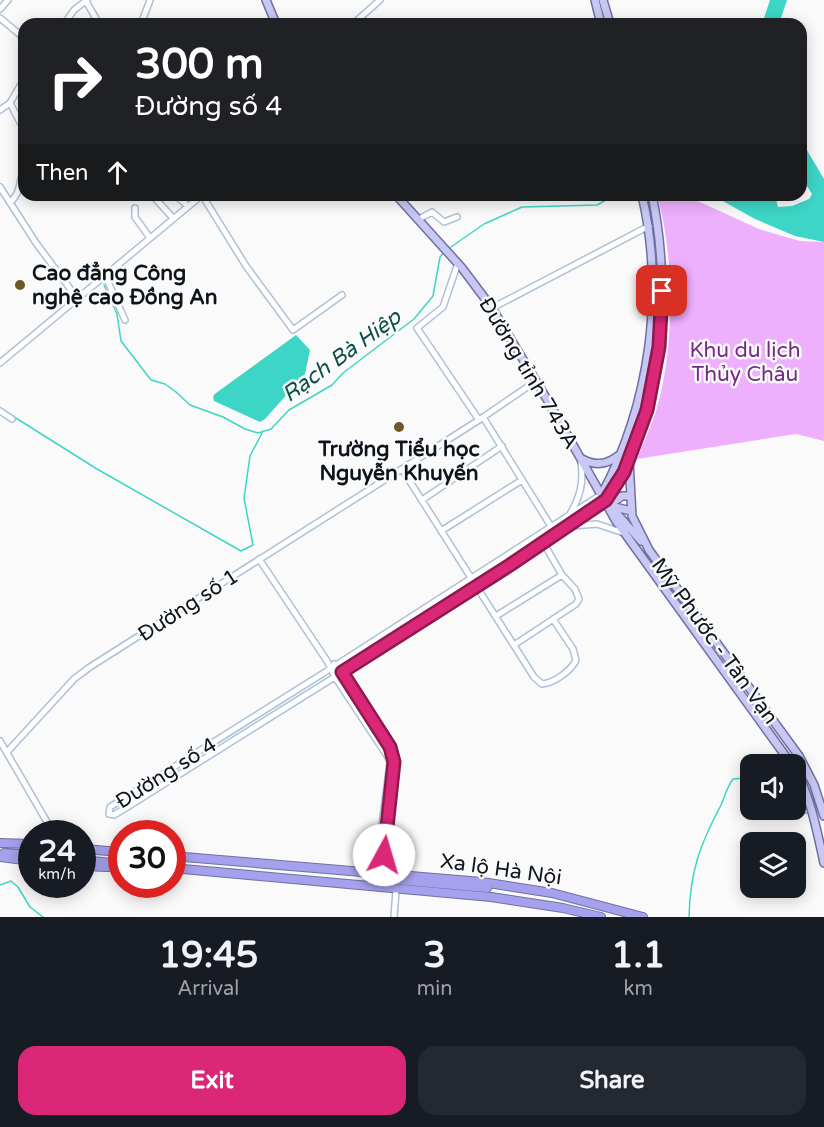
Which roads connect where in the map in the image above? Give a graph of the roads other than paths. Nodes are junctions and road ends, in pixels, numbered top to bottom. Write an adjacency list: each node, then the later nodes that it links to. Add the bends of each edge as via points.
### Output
1 (8, 0): 8 (street)
2 (150, 0): 12 (street)
3 (266, 0): 13 (main road)
4 (380, 0): 14 (street)
5 (594, 0): 15 (main road)
6 (603, 0): 16 (main road)
7 (82, 1): 10 (street); 11 (street)
8 (0, 9)
9 (0, 18): 17 (street)
10 (69, 18)
11 (95, 18)
12 (143, 18)
13 (274, 18)
14 (360, 18)
15 (599, 18)
16 (608, 18)
17 (18, 33)
18 (18, 89): 19 (street)
19 (10, 102): 20 (street); 21 (street)
20 (0, 110)
21 (18, 118)
22 (0, 187): 31 (street)
23 (18, 194): 31 (street)
24 (157, 201): 35 (street)
25 (182, 201): 32 (street)
26 (194, 201): 32 (street)
27 (206, 201): 41 (street, via 246,266 293,330)
28 (402, 201): 36 (main road)
29 (643, 201): 37 (main road)
30 (653, 201): 46 (main road, Mỹ Phước - Tân Vạn, via 662,281)
31 (10, 203): 42 (street)
32 (188, 206): 35 (street)
33 (135, 208): 38 (street, via 135,217)
34 (457, 217): 36 (street, via 444,222 430,210)
35 (173, 218): 38 (street)
36 (419, 219): 39 (main road, Đường tỉnh 743A)
37 (649, 226): 43 (street); 45 (main road)
38 (150, 238): 40 (street)
39 (458, 263): 43 (main road, Đường tỉnh 743A); 51 (street, via 443,307 417,328)
40 (105, 275): 42 (street); 44 (street)
41 (342, 295)
42 (77, 298): 47 (street)
43 (492, 309): 48 (main road, Đường tỉnh 743A)
44 (125, 320)
45 (649, 345): 46 (main road); 53 (main road, via 639,398)
46 (659, 347): 55 (main road, Mỹ Phước - Tân Vạn, via 647,410)
47 (0, 363)
48 (536, 381): 51 (street, Đường số 1); 54 (main road, Đường tỉnh 743A)
49 (0, 411): 50 (street)
50 (12, 419)
51 (481, 419): 52 (street); 56 (street, Đường số 1)
52 (502, 446): 57 (street); 59 (street)
53 (620, 455): 54 (main road, via 604,464); 60 (main road)
54 (581, 458): 60 (main road, Đường tỉnh 743A); 62 (street, via 582,483)
55 (629, 460): 58 (main road, Mỹ Phước - Tân Vạn); 60 (main road, Mỹ Phước - Tân Vạn)
56 (402, 469): 59 (street); 70 (street, Đường số 1)
57 (522, 480): 64 (street); 65 (street)
58 (630, 496): 60 (main road); 61 (main road, Mỹ Phước - Tân Vạn)
59 (422, 500): 65 (street)
60 (605, 500): 61 (main road); 62 (street, Đường số 4); 63 (street, Đường số 4); 66 (main road, Mỹ Phước - Tân Vạn); 69 (main road, Đường tỉnh 743A, via 620,512)
61 (631, 511): 69 (main road, Mỹ Phước - Tân Vạn)
62 (569, 516): 64 (street, Đường số 4)
63 (568, 527): 66 (street, via 597,524); 68 (street, Đường số 4)
64 (552, 528): 67 (street, Đường số 4)
65 (441, 531): 72 (street)
66 (626, 534): 84 (main road, Mỹ Phước - Tân Vạn)
67 (539, 536): 68 (street); 72 (street, Đường số 4)
68 (543, 543): 71 (street); 73 (street, Đường số 4)
69 (649, 550): 87 (main road, Mỹ Phước - Tân Vạn, via 799,756)
70 (259, 559): 77 (street); 83 (street, Đường số 1, via 74,679)
71 (562, 575): 74 (street); 75 (street, via 579,599)
72 (471, 578): 73 (street); 78 (street, Đường số 4)
73 (477, 586): 74 (street); 80 (street, Đường số 4)
74 (496, 616): 76 (street)
75 (553, 619): 76 (street); 76 (street, via 573,650 576,660 572,668 542,684)
76 (514, 645)
77 (327, 660): 78 (street); 79 (street)
78 (337, 665): 79 (street, Đường số 4); 80 (street)
79 (330, 669): 81 (street); 81 (street, Đường số 4, via 110,807 109,814 124,809)
80 (342, 672): 81 (street, Đường số 4); 85 (street, via 390,747)
81 (335, 677): 85 (street)
82 (0, 741): 83 (street)
83 (7, 752): 88 (street)
84 (784, 754)
85 (391, 756): 104 (street, via 394,762)
86 (806, 792): 89 (main road)
87 (824, 816)
88 (46, 820)
89 (821, 833): 100 (main road)
90 (0, 844): 91 (highway); 92 (highway)
91 (18, 844)
92 (18, 847)
93 (0, 852): 94 (highway)
94 (18, 854)
95 (186, 856): 104 (highway, Xa lộ Hà Nội)
96 (0, 857): 97 (highway)
97 (18, 859)
98 (186, 861): 104 (highway, Xa lộ Hà Nội)
99 (96, 863): 102 (highway)
100 (824, 863)
101 (96, 865): 102 (highway)
102 (106, 865)
103 (186, 872): 105 (highway, Xa lộ Hà Nội)
104 (378, 876): 107 (highway, Xa lộ Hà Nội, via 509,891)
105 (396, 890): 106 (highway, Xa lộ Hà Nội); 108 (street)
106 (457, 894): 107 (highway, Xa lộ Hà Nội); 109 (highway, Xa lộ Hà Nội)
107 (602, 910): 110 (highway, Xa lộ Hà Nội); 111 (highway, Xa lộ Hà Nội)
108 (394, 917)
109 (583, 917)
110 (630, 917)
111 (643, 917)

